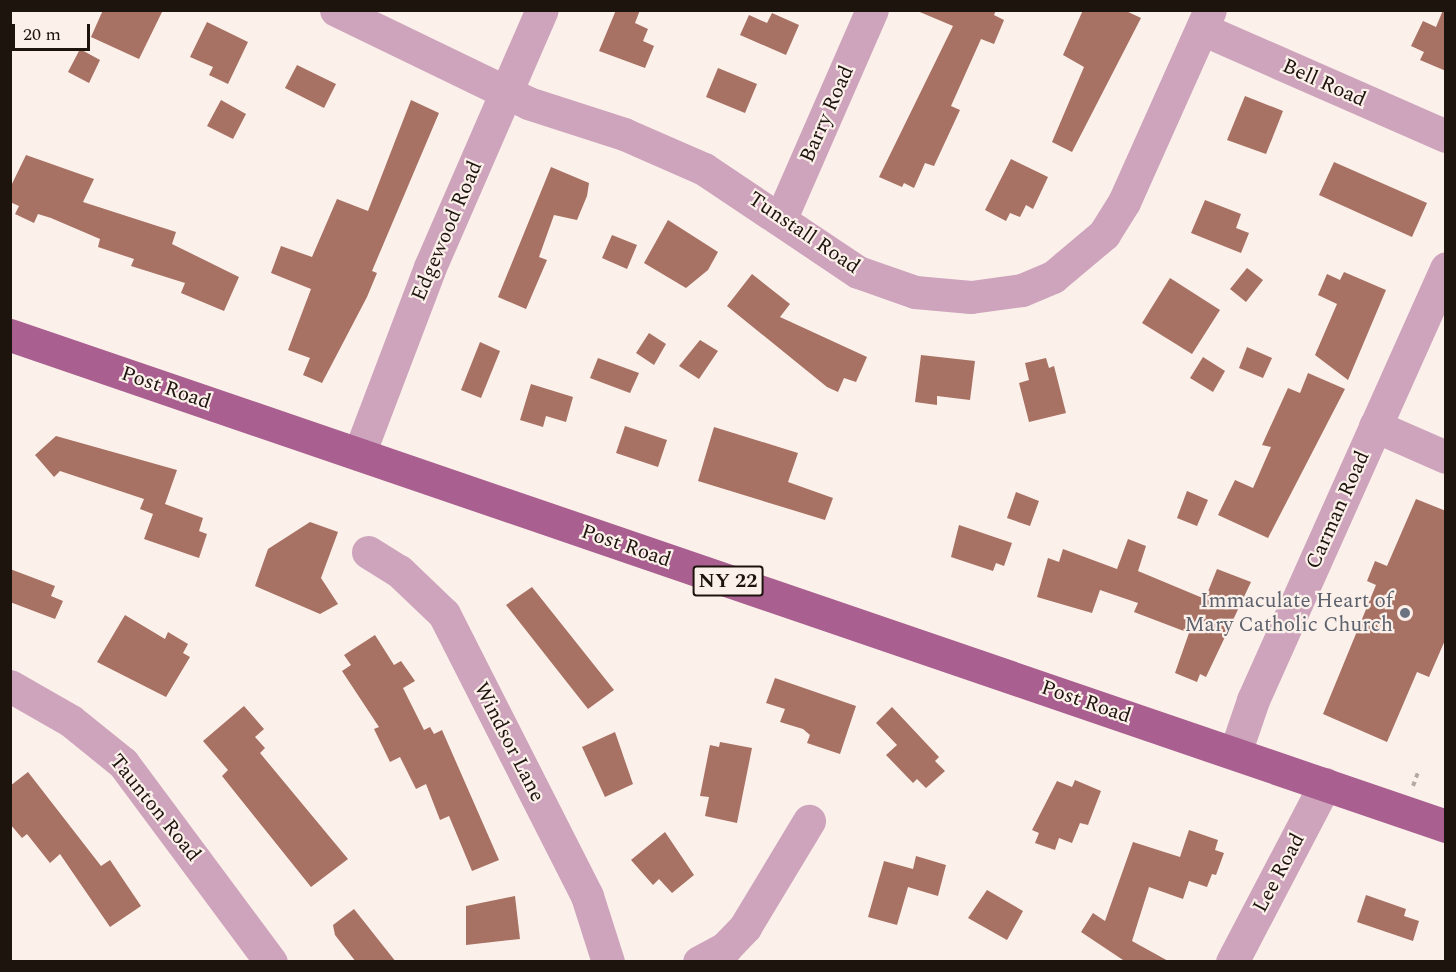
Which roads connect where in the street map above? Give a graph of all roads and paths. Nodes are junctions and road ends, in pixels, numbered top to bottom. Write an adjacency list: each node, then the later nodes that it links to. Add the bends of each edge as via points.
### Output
1 (336, 10): 5 (street, Tunstall Road)
2 (542, 10): 5 (street, Edgewood Road)
3 (872, 10): 7 (street, Barry Road)
4 (1206, 20): 6 (street, Bell Road); 7 (street, Tunstall Road, via 1115,220 1079,259 1038,284 989,296 915,292 858,272)
5 (506, 93): 7 (street, Tunstall Road, via 680,157); 11 (street, Edgewood Road, via 430,267)
6 (1446, 136)
7 (781, 218)
8 (1446, 268): 10 (street, Carman Road)
9 (10, 335): 11 (main road, Post Road / NY 22)
10 (1375, 426): 12 (street); 15 (street, Carman Road)
11 (359, 454): 15 (main road, Post Road / NY 22)
12 (1446, 457)
13 (368, 552): 20 (street, Windsor Lane, via 399,571 444,614 587,896)
14 (10, 686): 19 (street, Taunton Road, via 71,721 123,763)
15 (1235, 753): 16 (main road, Post Road / NY 22)
16 (1325, 784): 18 (main road, Post Road / NY 22); 22 (street, Lee Road)
17 (809, 821): 21 (street, via 745,927 725,948)
18 (1446, 826)
19 (272, 962)
20 (608, 962)
21 (699, 962)
22 (1232, 962)

